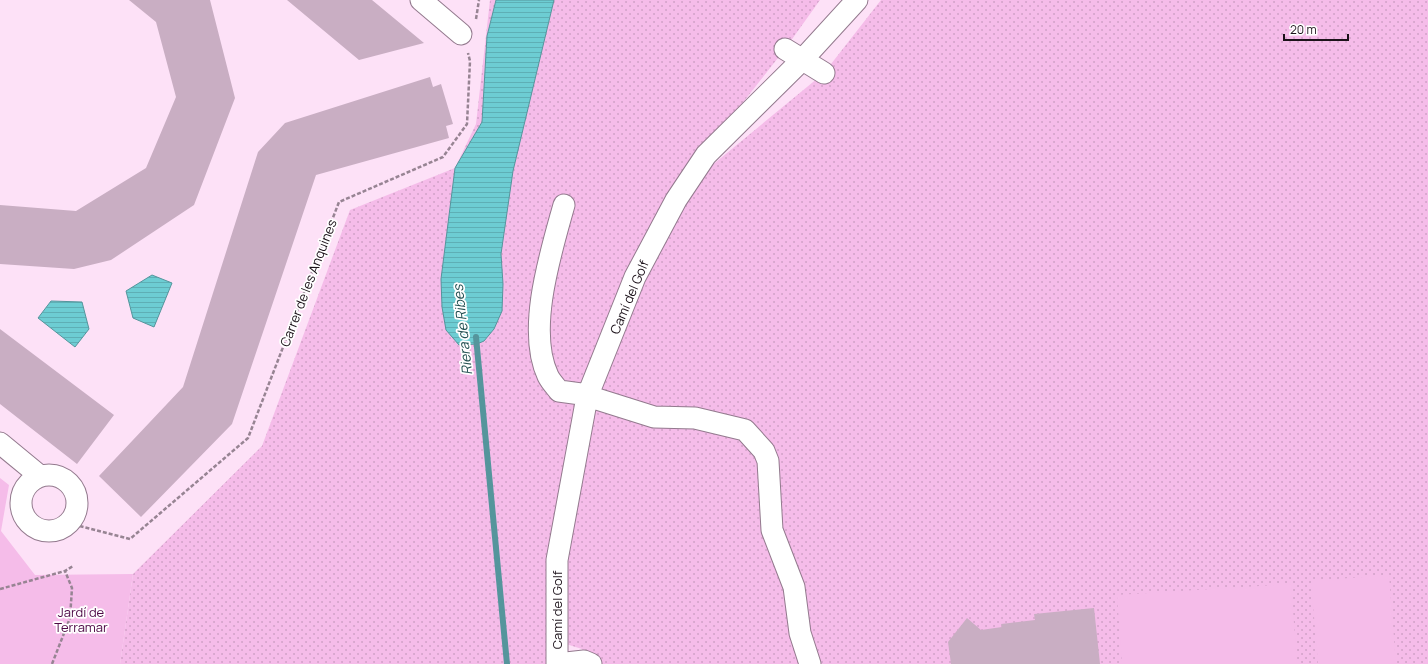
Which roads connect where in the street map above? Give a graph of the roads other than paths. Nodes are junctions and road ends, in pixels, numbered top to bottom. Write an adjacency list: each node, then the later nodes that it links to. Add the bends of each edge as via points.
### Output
1 (421, 0): 3 (street)
2 (857, 0): 5 (street, Camí del Golf)
3 (461, 34)
4 (785, 48): 5 (street)
5 (803, 59): 6 (street); 8 (street, Camí del Golf, via 706,155 676,200 635,277)
6 (824, 73)
7 (564, 205): 8 (street, via 543,282 540,323 542,358 549,377 559,391)
8 (587, 397): 11 (street, Camí del Golf, via 557,560); 13 (street, via 654,417 695,418 745,430 764,451 768,461 772,530 794,587 800,633)
9 (0, 443): 10 (street)
10 (40, 476): 10 (street, via 52,474 61,477 68,482 77,498 74,516 68,523 51,531 33,526 26,520 22,511 22,493 27,485)
11 (557, 664): 12 (street, via 584,661)
12 (591, 664)
13 (810, 664)

